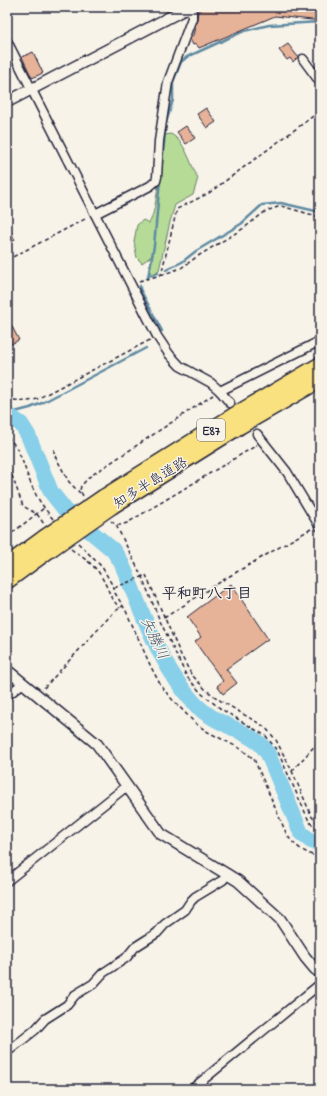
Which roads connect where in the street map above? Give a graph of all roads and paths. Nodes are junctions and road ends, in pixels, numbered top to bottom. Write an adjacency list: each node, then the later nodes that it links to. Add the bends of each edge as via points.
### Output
1 (189, 7): 6 (street)
2 (192, 7): 9 (street, via 192,18 168,82 156,181)
3 (7, 41): 6 (street)
4 (303, 59): 5 (street)
5 (320, 82)
6 (32, 89): 7 (street); 9 (street)
7 (7, 102)
8 (320, 111): 12 (path, via 209,193 177,209)
9 (95, 214): 11 (path); 13 (street)
10 (320, 217): 12 (path, via 281,206 266,211 181,268)
11 (7, 260)
12 (161, 275): 13 (path, via 142,281)
13 (129, 280): 14 (street)
14 (157, 336): 18 (street, via 180,366 211,383); 19 (path, via 37,399 22,402)
15 (320, 341): 18 (street)
16 (320, 365): 28 (highway, 知多半島道路 / E87, via 233,416)
17 (320, 380): 28 (highway, 知多半島道路 / E87)
18 (220, 391): 20 (street); 25 (path, via 89,477 81,486)
19 (7, 398)
20 (230, 403)
21 (257, 434): 23 (street)
22 (7, 437): 27 (path, via 19,454)
23 (264, 441): 30 (path, via 127,523); 31 (street, via 287,472)
24 (54, 449): 25 (path, via 68,482)
25 (82, 494): 26 (path)
26 (86, 499)
27 (44, 508): 29 (path); 32 (path)
28 (108, 508): 30 (path); 34 (highway, 知多半島道路 / E87, bridge)
29 (54, 520)
30 (116, 525): 36 (path)
31 (319, 525): 40 (path, via 235,573)
32 (7, 537)
33 (76, 542): 38 (path, via 102,567)
34 (48, 543): 35 (highway, 知多半島道路 / E87); 37 (highway, 知多半島道路 / E87)
35 (7, 565)
36 (142, 577): 38 (path, bridge); 40 (path, bridge, via 146,575); 49 (path, via 187,677 202,694 221,709 266,736 278,752 309,821)
37 (7, 581)
38 (114, 588): 39 (path)
39 (123, 606): 43 (path, via 114,612); 50 (path, via 151,667 169,696 195,723 254,759 290,839 297,847)
40 (164, 618): 46 (path, via 191,674 221,701 265,727 276,740)
41 (7, 670): 42 (street)
42 (23, 683): 43 (street); 44 (street)
43 (38, 695): 47 (street, via 98,744)
44 (7, 696)
45 (320, 740): 46 (path)
46 (292, 771): 48 (path, via 312,817)
47 (127, 786): 51 (street, via 161,834); 52 (street)
48 (320, 825)
49 (320, 830)
50 (320, 858)
51 (228, 874): 53 (street, via 280,919 305,957); 55 (street, via 191,901 185,910 157,933 103,973 93,984 75,995 67,1005 45,1019)
52 (7, 881)
53 (320, 973)
54 (320, 984): 56 (street)
55 (7, 1052)
56 (192, 1089)

